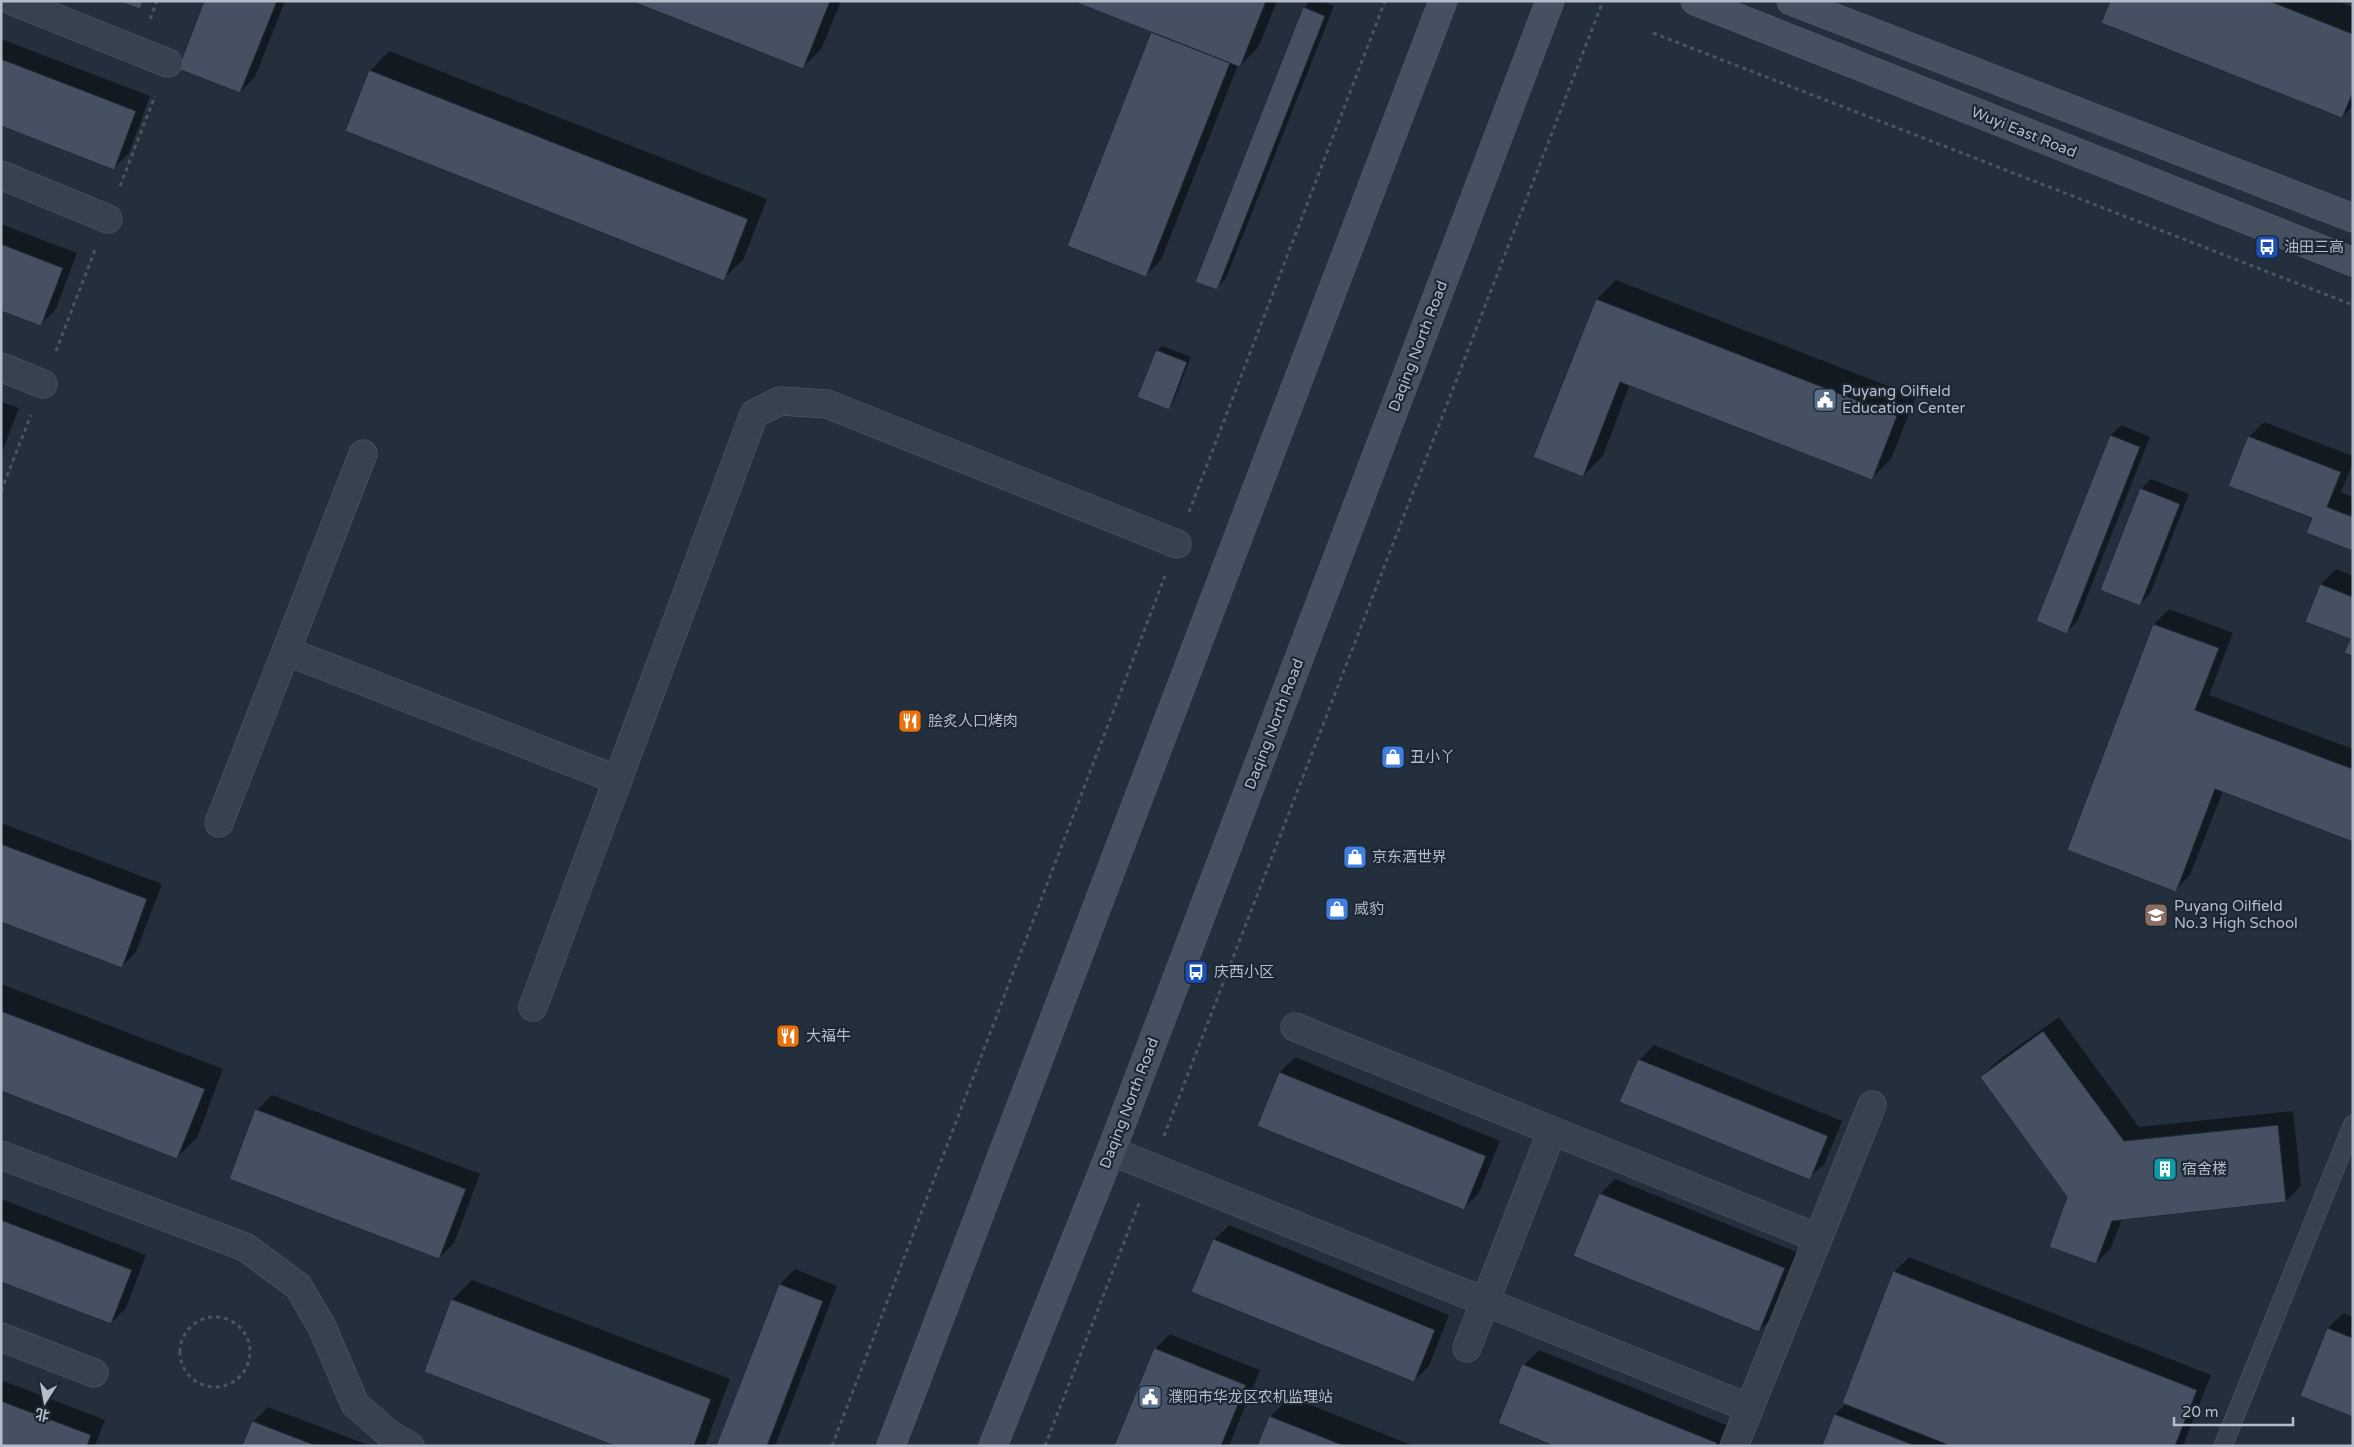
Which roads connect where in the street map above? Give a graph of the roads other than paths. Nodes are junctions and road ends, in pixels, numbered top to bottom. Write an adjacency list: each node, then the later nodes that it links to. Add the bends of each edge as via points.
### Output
1 (13, 1): 6 (street)
2 (1442, 1): 32 (main road)
3 (1550, 1): 23 (main road, Daqing North Road)
4 (1694, 1): 10 (main road, Wuyi East Road)
5 (1791, 1): 8 (main road)
6 (168, 63)
7 (1, 175): 9 (street)
8 (2353, 218)
9 (108, 219)
10 (2353, 262)
11 (1, 367): 12 (street)
12 (43, 384)
13 (362, 454): 15 (street)
14 (1177, 544): 16 (street, via 827,404 780,401 754,414)
15 (286, 650): 16 (street); 17 (street)
16 (618, 780): 18 (street)
17 (219, 823)
18 (533, 1007)
19 (1295, 1027): 22 (street)
20 (1872, 1105): 25 (street)
21 (2353, 1124): 35 (lane)
22 (1552, 1131): 25 (street); 26 (street)
23 (1111, 1151): 26 (street); 33 (main road, Daqing North Road)
24 (1, 1155): 31 (street, via 245,1247 298,1286 322,1327 355,1404 389,1434)
25 (1818, 1238): 30 (street)
26 (1484, 1302): 28 (street); 30 (street)
27 (1, 1337): 29 (street)
28 (1467, 1348)
29 (94, 1373)
30 (1749, 1408): 34 (street)
31 (410, 1446)
32 (891, 1446)
33 (993, 1446)
34 (1734, 1446)
35 (2223, 1446)

